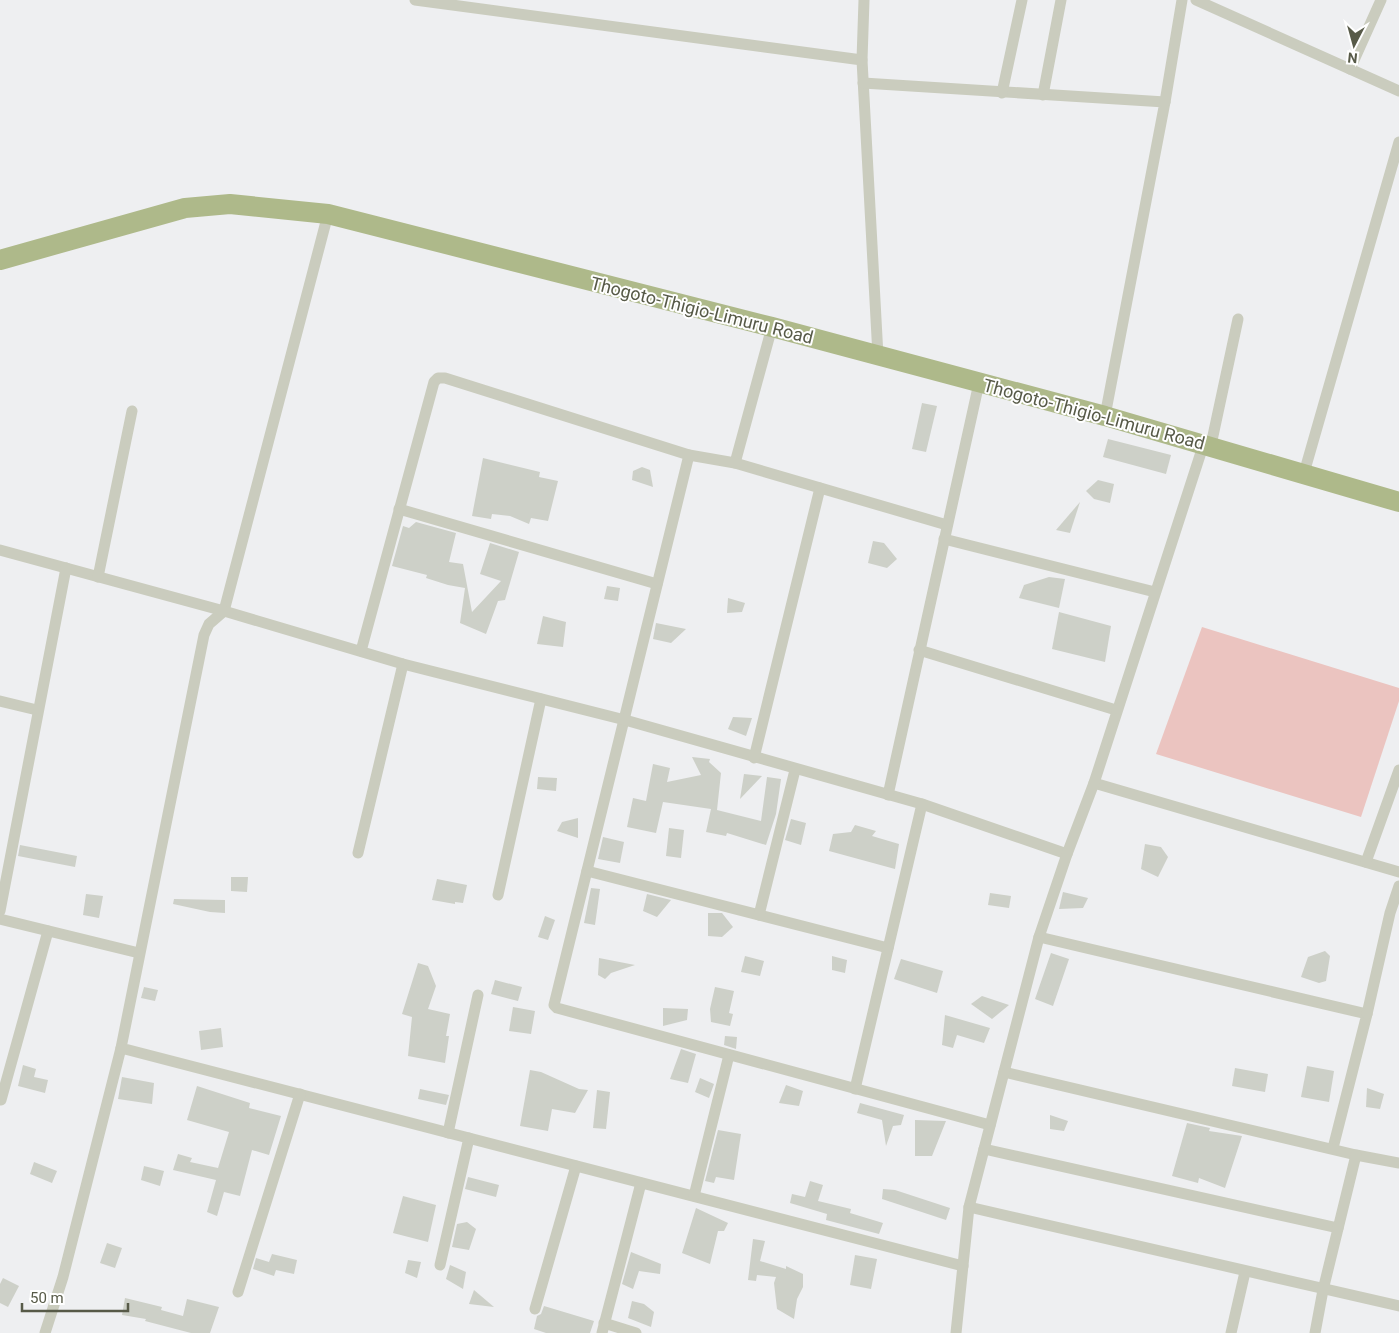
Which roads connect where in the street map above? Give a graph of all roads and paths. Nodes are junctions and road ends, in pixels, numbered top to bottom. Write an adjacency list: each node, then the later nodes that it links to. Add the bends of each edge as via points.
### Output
1 (416, 0): 8 (street)
2 (864, 0): 8 (street)
3 (1022, 0): 12 (street)
4 (1061, 0): 13 (street)
5 (1182, 0): 14 (street)
6 (1196, 0): 9 (street)
7 (1381, 0): 9 (street)
8 (862, 60): 10 (street)
9 (1350, 69): 11 (street)
10 (863, 83): 12 (street); 20 (street)
11 (1399, 91)
12 (1002, 93): 13 (street)
13 (1043, 95): 14 (street)
14 (1165, 102): 23 (street)
15 (1399, 142): 27 (street)
16 (328, 214): 17 (highway, Thogoto-Thigio-Limuru Road, via 230,204 185,208); 19 (highway, Thogoto-Thigio-Limuru Road); 38 (street)
17 (0, 260)
18 (1238, 320): 24 (street)
19 (772, 327): 20 (highway, Thogoto-Thigio-Limuru Road); 26 (street)
20 (878, 356): 21 (highway, Thogoto-Thigio-Limuru Road)
21 (979, 383): 23 (highway, Thogoto-Thigio-Limuru Road); 31 (street)
22 (132, 411): 35 (street)
23 (1105, 416): 24 (highway, Thogoto-Thigio-Limuru Road)
24 (1207, 444): 27 (highway, Thogoto-Thigio-Limuru Road); 37 (street)
25 (688, 454): 26 (street); 30 (street, via 438,378 434,382); 36 (street)
26 (735, 463): 28 (street)
27 (1304, 473): 29 (highway, Thogoto-Thigio-Limuru Road)
28 (820, 488): 31 (street); 47 (street)
29 (1399, 502)
30 (399, 509): 36 (street); 40 (street)
31 (947, 525): 32 (street)
32 (944, 539): 37 (street); 39 (street)
33 (0, 550): 34 (street)
34 (66, 568): 35 (street); 44 (street)
35 (98, 577): 38 (street)
36 (657, 584): 46 (street)
37 (1155, 592): 45 (street)
38 (224, 611): 40 (street); 66 (street, via 208,624 204,635)
39 (920, 650): 45 (street); 51 (street)
40 (361, 651): 41 (street)
41 (403, 664): 42 (street); 53 (street)
42 (542, 699): 46 (street); 59 (street)
43 (0, 701): 44 (street)
44 (37, 710): 60 (street)
45 (1116, 710): 50 (street)
46 (625, 720): 47 (street); 56 (street)
47 (754, 758): 48 (street)
48 (796, 770): 51 (street); 61 (street)
49 (1399, 770): 55 (street)
50 (1094, 783): 54 (street); 55 (street)
51 (888, 795): 52 (street)
52 (922, 804): 54 (street); 65 (street)
53 (358, 853)
54 (1067, 854): 64 (street)
55 (1366, 862): 57 (street)
56 (587, 871): 61 (street); 70 (street, via 554,1005)
57 (1399, 872)
58 (1399, 886): 68 (street)
59 (498, 895)
60 (0, 911)
61 (759, 915): 65 (street)
62 (0, 919): 63 (street)
63 (48, 931): 66 (street); 74 (street)
64 (1039, 937): 68 (street); 71 (street)
65 (888, 948): 72 (street)
66 (139, 953): 69 (street)
67 (478, 995): 76 (street)
68 (1367, 1014): 78 (street)
69 (121, 1048): 73 (street); 95 (street, via 63,1277)
70 (730, 1055): 72 (street); 84 (street)
71 (1004, 1072): 75 (street); 78 (street)
72 (855, 1088): 75 (street)
73 (300, 1094): 76 (street); 91 (street)
74 (1, 1100)
75 (990, 1126): 79 (street)
76 (448, 1133): 77 (street)
77 (469, 1138): 82 (street); 87 (street)
78 (1333, 1148): 80 (street)
79 (984, 1149): 85 (street); 86 (street)
80 (1356, 1155): 81 (street); 86 (street)
81 (1399, 1163)
82 (576, 1166): 83 (street); 93 (street)
83 (641, 1183): 84 (street); 94 (street)
84 (694, 1196): 88 (street)
85 (969, 1207): 88 (street); 89 (street)
86 (1338, 1228): 90 (street)
87 (440, 1265)
88 (963, 1266): 97 (street)
89 (1245, 1272): 90 (street); 98 (street)
90 (1323, 1290): 92 (street); 99 (street)
91 (238, 1292)
92 (1399, 1306)
93 (534, 1310)
94 (603, 1328): 96 (street)
95 (45, 1333)
96 (636, 1333)
97 (956, 1333)
98 (1231, 1333)
99 (1315, 1333)

